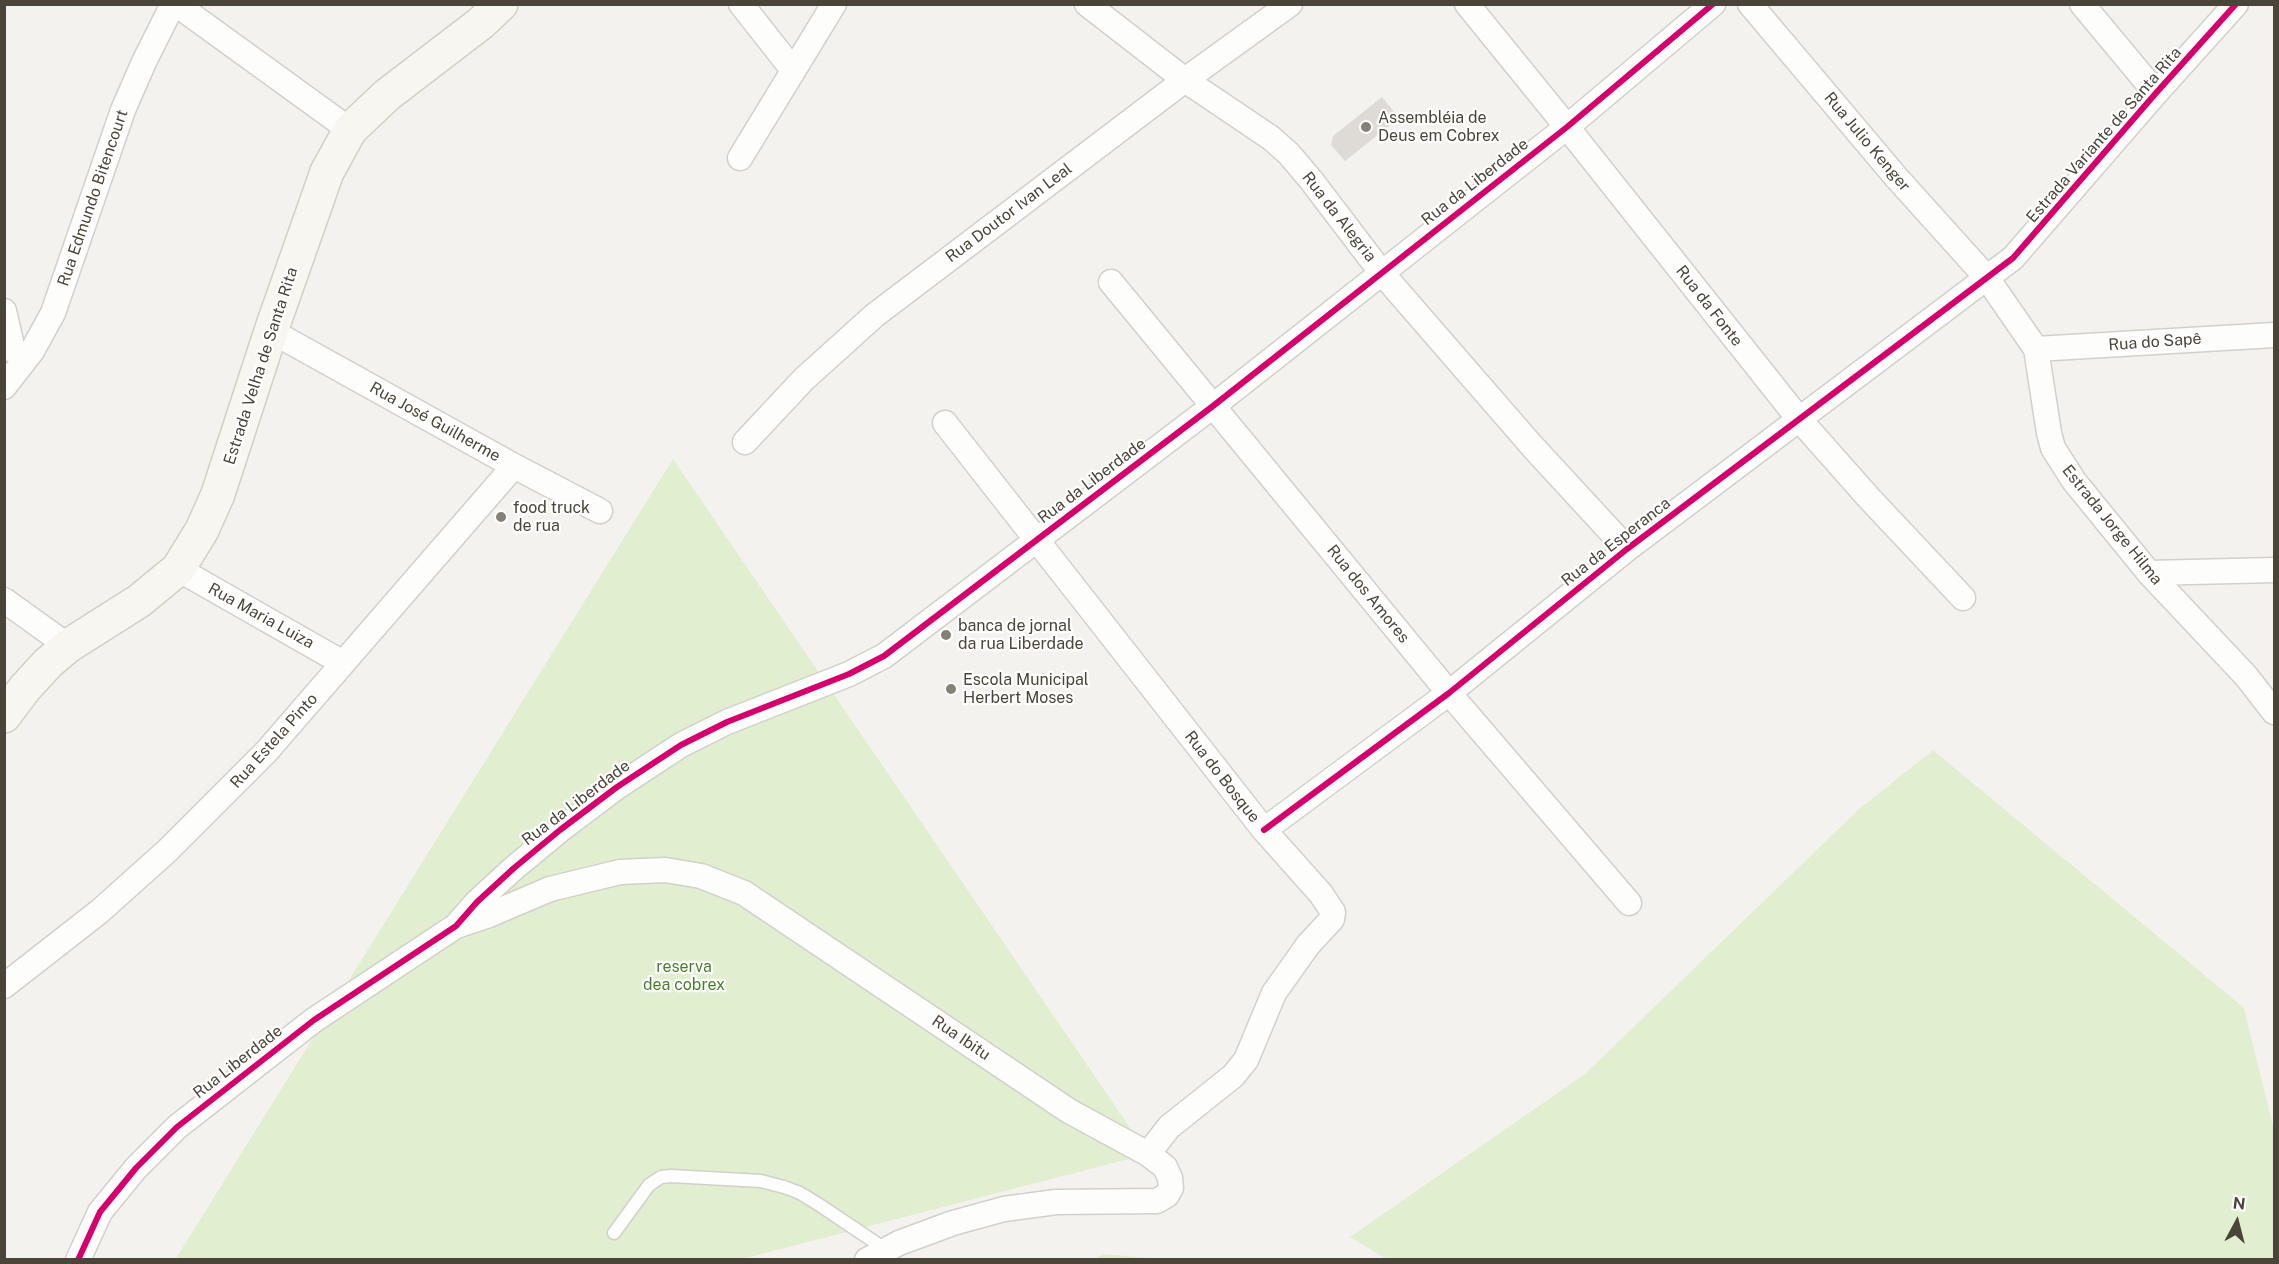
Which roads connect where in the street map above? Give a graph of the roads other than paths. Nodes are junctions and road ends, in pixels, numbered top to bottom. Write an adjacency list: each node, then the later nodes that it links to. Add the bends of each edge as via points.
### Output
1 (175, 4): 16 (street); 25 (street, Rua Edmundo Bitencourt, via 123,111 53,313)
2 (501, 4): 16 (street, Estrada Velha de Santa Rita, via 387,95)
3 (741, 4): 12 (street)
4 (834, 4): 12 (street)
5 (1087, 4): 13 (street, Rua da Alegria)
6 (1290, 4): 13 (street, Rua Doutor Ivan Leal)
7 (1467, 4): 15 (street, Rua da Fonte)
8 (1713, 4): 15 (street, Rua da Liberdade)
9 (1750, 4): 19 (street, Rua Julio Kenger)
10 (2082, 4): 14 (street)
11 (2236, 4): 14 (street, Estrada Variante de Santa Rita)
12 (793, 70): 17 (street)
13 (1185, 80): 18 (street, Rua da Alegria, via 1252,124 1288,154); 30 (street, Rua Doutor Ivan Leal, via 875,315 804,379)
14 (2156, 93): 19 (street, Estrada Variante de Santa Rita, via 2036,234)
15 (1567, 127): 18 (street, Rua da Liberdade); 28 (street, Rua da Fonte)
16 (350, 130): 22 (street, Estrada Velha de Santa Rita, via 327,172)
17 (740, 158)
18 (1381, 272): 27 (street, Rua da Liberdade); 34 (street, Rua da Alegria)
19 (1987, 278): 24 (street, Estrada Jorge Hilma); 28 (street, Rua da Esperanca)
20 (1111, 282): 27 (street, Rua dos Amores)
21 (4, 311): 25 (street)
22 (271, 331): 31 (street, Rua José Guilherme); 35 (street, Estrada Velha de Santa Rita, via 218,494)
23 (2274, 334): 24 (street, Rua do Sapê)
24 (2036, 349): 37 (street, Estrada Jorge Hilma, via 2053,448 2074,481)
25 (16, 350): 26 (street, Rua Edmundo Bitencourt)
26 (4, 387)
27 (1213, 406): 33 (street, Rua da Liberdade); 42 (street, Rua dos Amores)
28 (1799, 419): 34 (street, Rua da Esperanca); 38 (street, Rua da Fonte)
29 (945, 423): 33 (street, Rua do Bosque)
30 (745, 441)
31 (514, 466): 32 (street, Rua José Guilherme); 41 (street, Rua Estela Pinto)
32 (600, 511)
33 (1036, 540): 45 (street, Rua do Bosque); 47 (street, Rua da Liberdade, via 884,656 681,745 617,787 514,868)
34 (1627, 549): 42 (street, Rua da Esperanca)
35 (178, 569): 40 (street, Estrada Velha de Santa Rita, via 139,601); 41 (street, Rua Maria Luiza)
36 (2274, 570): 37 (street)
37 (2149, 573): 43 (street, Estrada Jorge Hilma, via 2246,676)
38 (1963, 598)
39 (4, 600): 40 (street)
40 (68, 646): 44 (street, Estrada Velha de Santa Rita, via 25,688)
41 (344, 663): 48 (street, Rua Estela Pinto, via 266,753 167,851 100,911)
42 (1449, 693): 45 (street, Rua da Esperanca); 46 (street, Rua dos Amores)
43 (2274, 712)
44 (4, 716)
45 (1264, 830): 49 (street, Rua do Bosque, via 1326,899 1332,919 1274,993 1246,1060 1233,1076 1169,1127)
46 (1629, 903)
47 (456, 926): 49 (street, Rua Ibitu, via 550,889 620,872 665,870 701,876 744,893 1069,1111); 52 (street, Rua Liberdade, via 314,1020 177,1127 100,1212)
48 (4, 986)
49 (1148, 1154): 51 (street, Rua Ibitu, via 1165,1167 1170,1178 1171,1188 1157,1201 1056,1202 1004,1209 953,1223)
50 (614, 1233): 51 (lane, via 649,1185 661,1177 761,1181 800,1193 821,1206)
51 (876, 1254)
52 (78, 1260)

